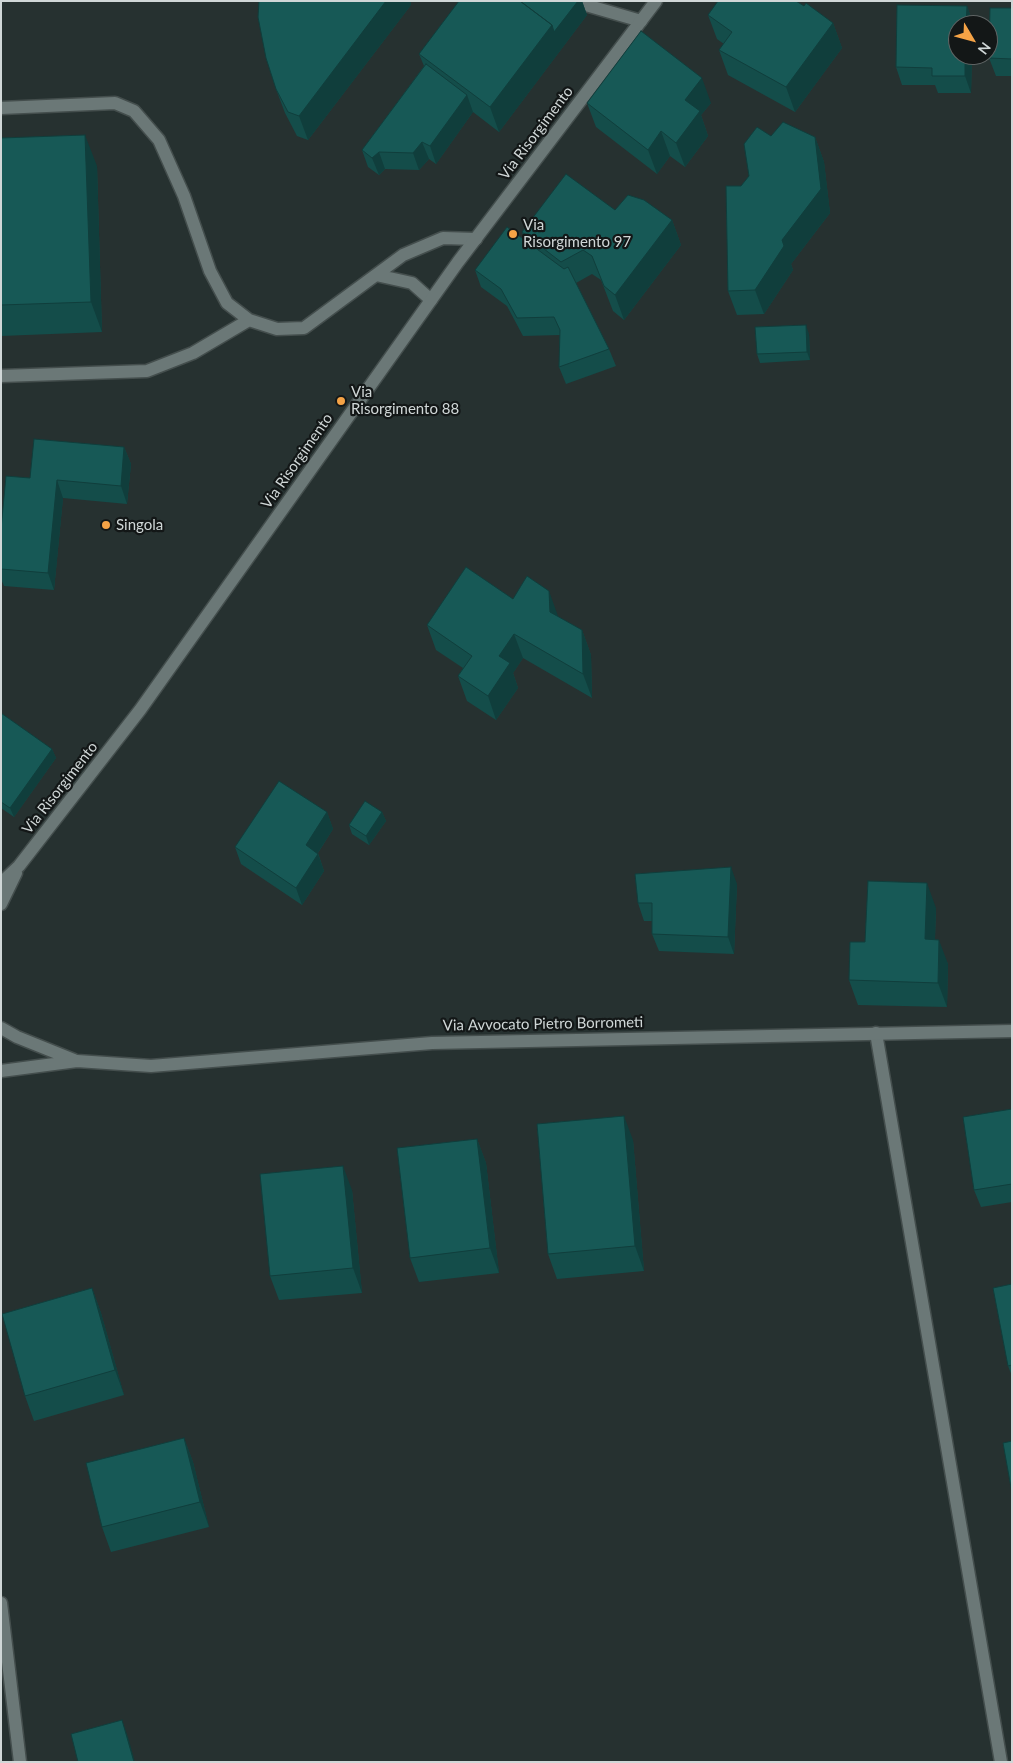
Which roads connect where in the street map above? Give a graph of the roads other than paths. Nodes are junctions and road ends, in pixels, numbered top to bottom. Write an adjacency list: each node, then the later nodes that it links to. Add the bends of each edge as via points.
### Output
1 (572, 1): 3 (street)
2 (656, 1): 3 (street, Via Risorgimento)
3 (640, 21): 5 (street, Via Risorgimento)
4 (1, 108): 8 (street, via 114,103 134,111 159,140 184,196 210,271 227,303)
5 (476, 239): 6 (street, via 443,238 403,255); 7 (street, Via Risorgimento)
6 (376, 275): 7 (street, via 412,283); 8 (street, via 304,328 278,328)
7 (431, 300): 10 (street, Via Risorgimento, via 140,710)
8 (249, 320): 9 (street, via 193,353 148,372)
9 (1, 376)
10 (19, 866): 11 (street); 12 (street)
11 (1, 882)
12 (1, 904)
13 (1, 1028): 16 (street)
14 (1012, 1031): 15 (street, Via Avvocato Pietro Borrometi)
15 (876, 1033): 16 (street, Via Avvocato Pietro Borrometi, via 432,1043 151,1066); 20 (street)
16 (77, 1061): 17 (street)
17 (1, 1071)
18 (1, 1603): 19 (street)
19 (20, 1762)
20 (1001, 1762)

